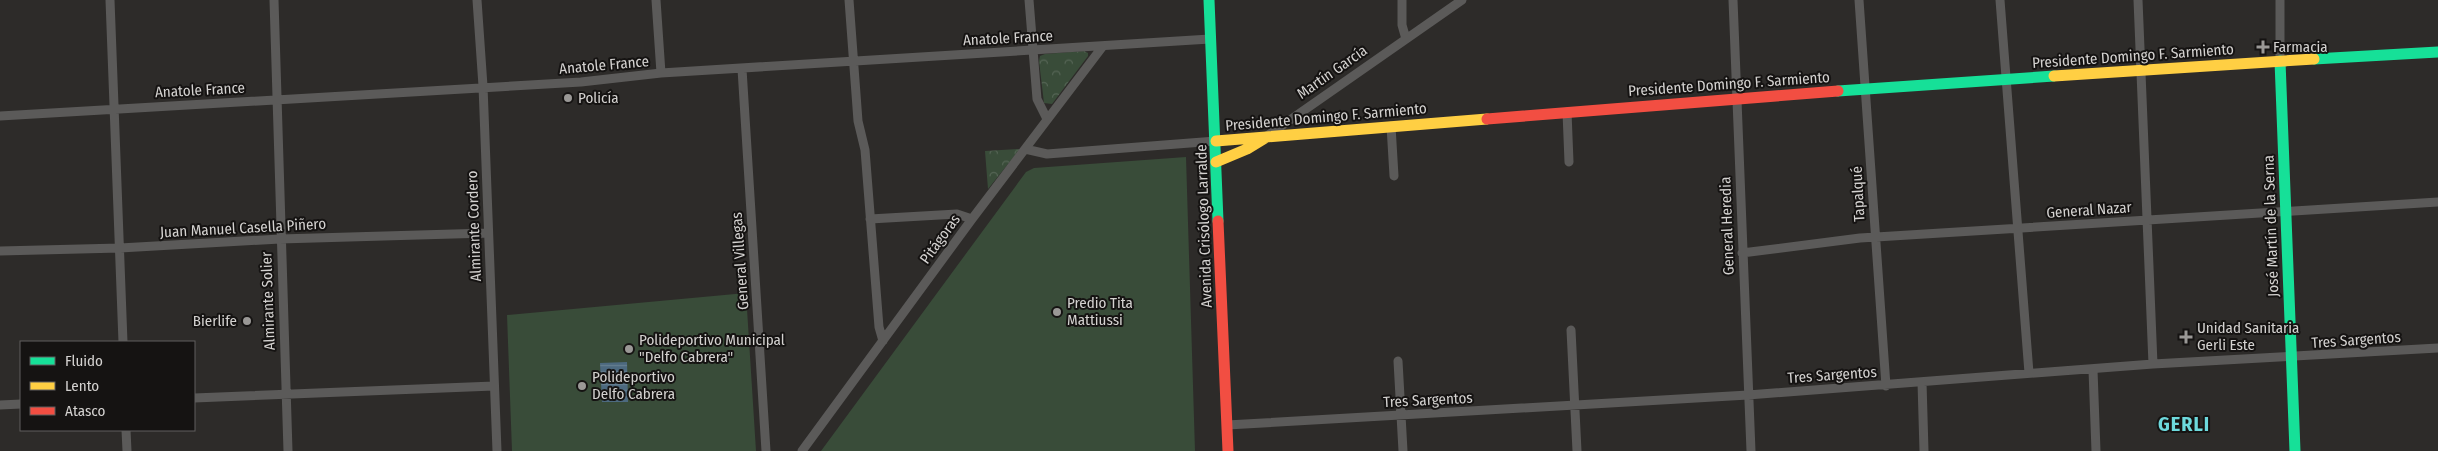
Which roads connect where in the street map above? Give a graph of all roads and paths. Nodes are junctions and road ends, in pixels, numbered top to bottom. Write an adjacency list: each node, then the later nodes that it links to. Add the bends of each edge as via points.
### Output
1 (110, 0): 30 (street)
2 (274, 0): 29 (street, Almirante Solier)
3 (477, 0): 26 (street, Almirante Cordero)
4 (656, 0): 24 (street)
5 (849, 0): 20 (street)
6 (1029, 0): 18 (street)
7 (1209, 0): 16 (street, Avenida Crisólogo Larralde)
8 (1402, 0): 15 (street, via 1402,25)
9 (1462, 0): 15 (street, Martín García)
10 (1733, 0): 28 (street, General Heredia)
11 (1859, 0): 27 (street, Tapalqué)
12 (2000, 0): 25 (street)
13 (2138, 0): 23 (street)
14 (2280, 0): 21 (street, José Martín de la Serna)
15 (1406, 38): 35 (street, Martín García)
16 (1210, 39): 17 (street, Anatole France); 36 (street, Avenida Crisólogo Larralde)
17 (1103, 46): 18 (street, Anatole France); 33 (street, Pitágoras)
18 (1032, 51): 20 (street, Anatole France); 33 (street, via 1037,99)
19 (2438, 52): 21 (street, Presidente Domingo F. Sarmiento)
20 (853, 60): 22 (street, Anatole France); 43 (street)
21 (2280, 60): 23 (street, Presidente Domingo F. Sarmiento); 42 (street, José Martín de la Serna)
22 (742, 69): 24 (street, Anatole France); 77 (street, General Villegas)
23 (2142, 71): 25 (street, Presidente Domingo F. Sarmiento); 45 (street)
24 (661, 73): 26 (street, Anatole France, via 581,82)
25 (2005, 81): 27 (street, Presidente Domingo F. Sarmiento); 46 (street)
26 (482, 86): 29 (street, Anatole France); 47 (street, Almirante Cordero)
27 (1866, 89): 28 (street, Presidente Domingo F. Sarmiento); 48 (street, Tapalqué)
28 (1736, 99): 31 (street, Presidente Domingo F. Sarmiento); 52 (street, General Heredia)
29 (277, 100): 30 (street, Anatole France); 49 (street, Almirante Solier)
30 (114, 108): 32 (street, Anatole France); 50 (street)
31 (1567, 112): 34 (street, Presidente Domingo F. Sarmiento); 39 (street)
32 (0, 116)
33 (1046, 120): 37 (street, Pitágoras)
34 (1391, 126): 35 (street, Presidente Domingo F. Sarmiento); 40 (street)
35 (1267, 137): 36 (street, Presidente Domingo F. Sarmiento); 38 (street, Martín García, via 1247,150)
36 (1212, 141): 37 (street, Presidente Domingo F. Sarmiento, via 1047,154); 38 (street, Avenida Crisólogo Larralde)
37 (1024, 149): 44 (street, Pitágoras)
38 (1216, 162): 72 (street, Avenida Crisólogo Larralde)
39 (1569, 162)
40 (1394, 176)
41 (2438, 202): 42 (street, General Nazar)
42 (2285, 212): 45 (street, General Nazar); 57 (street, José Martín de la Serna)
43 (870, 219): 44 (street, via 957,214); 55 (street)
44 (972, 219): 55 (street, Pitágoras)
45 (2147, 220): 46 (street, General Nazar); 59 (street)
46 (2016, 228): 48 (street, General Nazar); 61 (street)
47 (488, 233): 49 (street, Juan Manuel Casella Piñero); 63 (street, Almirante Cordero)
48 (1875, 237): 52 (street, General Nazar); 64 (street, Tapalqué)
49 (280, 240): 50 (street, Juan Manuel Casella Piñero); 66 (street, Almirante Solier)
50 (120, 248): 51 (street, Juan Manuel Casella Piñero); 54 (street)
51 (0, 251)
52 (1742, 253): 65 (street, General Heredia)
53 (1571, 330): 70 (street)
54 (123, 341)
55 (882, 341): 78 (street, Pitágoras)
56 (2438, 348): 57 (street, Tres Sargentos)
57 (2292, 357): 59 (street, Tres Sargentos); 85 (street, José Martín de la Serna)
58 (1398, 361): 71 (street)
59 (2153, 364): 60 (street, Tres Sargentos)
60 (2093, 370): 61 (street, Tres Sargentos); 84 (street)
61 (2029, 373): 62 (street, Tres Sargentos)
62 (1922, 382): 64 (street, Tres Sargentos); 83 (street)
63 (494, 386): 66 (street); 76 (street, Almirante Cordero)
64 (1886, 386): 65 (street, Tres Sargentos)
65 (1748, 394): 70 (street, Tres Sargentos); 82 (street, General Heredia)
66 (285, 395): 67 (street); 75 (street, Almirante Solier)
67 (195, 398)
68 (20, 404): 69 (street)
69 (0, 405)
70 (1575, 405): 71 (street, Tres Sargentos); 81 (street)
71 (1402, 415): 72 (street, Tres Sargentos); 80 (street)
72 (1227, 425): 79 (street, Avenida Crisólogo Larralde)
73 (126, 431): 74 (street)
74 (127, 451)
75 (288, 451)
76 (496, 451)
77 (766, 451)
78 (802, 451)
79 (1228, 451)
80 (1403, 451)
81 (1577, 451)
82 (1751, 451)
83 (1924, 451)
84 (2096, 451)
85 (2295, 451)

